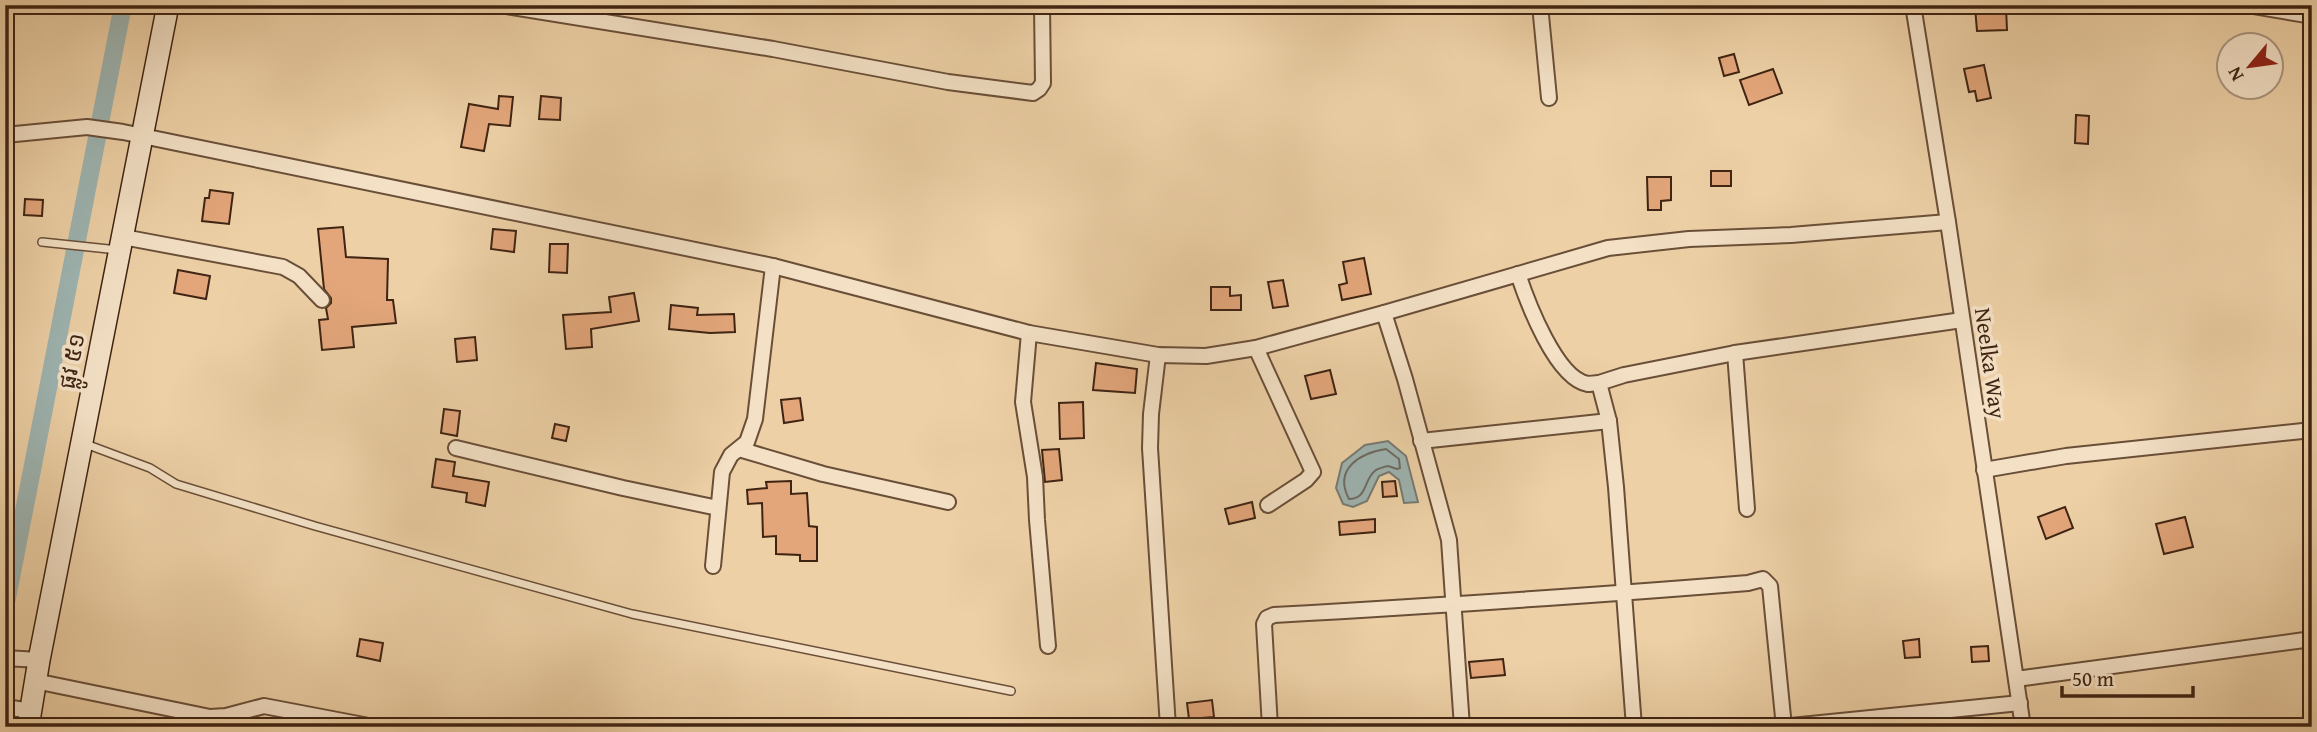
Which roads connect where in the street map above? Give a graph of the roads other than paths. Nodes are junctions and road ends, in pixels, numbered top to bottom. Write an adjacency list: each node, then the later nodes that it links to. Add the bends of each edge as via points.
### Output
1 (168, 5): 10 (main road, ផ្លូវ ៥១)
2 (500, 5): 3 (street, via 1033,93 1043,83)
3 (1042, 5)
4 (1540, 5): 9 (street)
5 (1913, 5): 12 (street, Neelka Way)
6 (2246, 5): 7 (street)
7 (2293, 9): 8 (street)
8 (2312, 16)
9 (1549, 98)
10 (133, 134): 11 (street, via 87,127); 14 (main road, ផ្លូវ ៥១); 15 (street)
11 (5, 135)
12 (1948, 222): 16 (street, via 1608,248); 19 (street, Neelka Way)
13 (42, 242): 14 (lane, via 91,247)
14 (121, 244): 17 (street, via 283,267); 28 (main road, ផ្លូវ ៥១)
15 (773, 266): 20 (street); 30 (street, via 755,419 747,442)
16 (1518, 274): 18 (street); 24 (street, via 1553,353 1576,379)
17 (322, 300)
18 (1384, 313): 21 (street); 27 (street)
19 (1962, 320): 22 (street); 31 (street, Neelka Way)
20 (1029, 333): 23 (street); 40 (street, via 1023,402 1035,477)
21 (1256, 348): 23 (street, via 1206,356); 33 (street, via 1313,472)
22 (1735, 353): 24 (street); 35 (street)
23 (1158, 355): 49 (street, via 1150,448)
24 (1599, 383): 25 (street)
25 (1609, 421): 27 (street); 37 (street)
26 (2312, 430): 31 (street, via 2066,456)
27 (1421, 441): 38 (street, via 1450,540)
28 (82, 443): 42 (main road, ផ្លូវ ៥១); 44 (lane, via 150,468 176,484 632,614)
29 (456, 448): 34 (street)
30 (739, 449): 32 (street, via 823,474); 34 (street, via 722,472)
31 (1984, 470): 43 (street, Neelka Way)
32 (948, 502)
33 (1268, 505)
34 (718, 508): 36 (street)
35 (1748, 509)
36 (713, 566)
37 (1623, 592): 38 (street); 52 (street); 53 (street, via 1763,579 1769,584)
38 (1455, 605): 50 (street, via 1267,618); 51 (street)
39 (2312, 639): 43 (street)
40 (1048, 646)
41 (5, 659): 42 (street)
42 (43, 676): 47 (main road, ផ្លូវ ៥១); 48 (street, via 83,692 209,717 264,706)
43 (2016, 679): 45 (street, Neelka Way)
44 (1011, 691)
45 (2020, 703): 53 (street); 54 (street, Neelka Way)
46 (5, 707): 47 (street)
47 (30, 719)
48 (374, 727)
49 (1168, 727)
50 (1270, 727)
51 (1462, 727)
52 (1634, 727)
53 (1783, 727)
54 (2023, 727)

